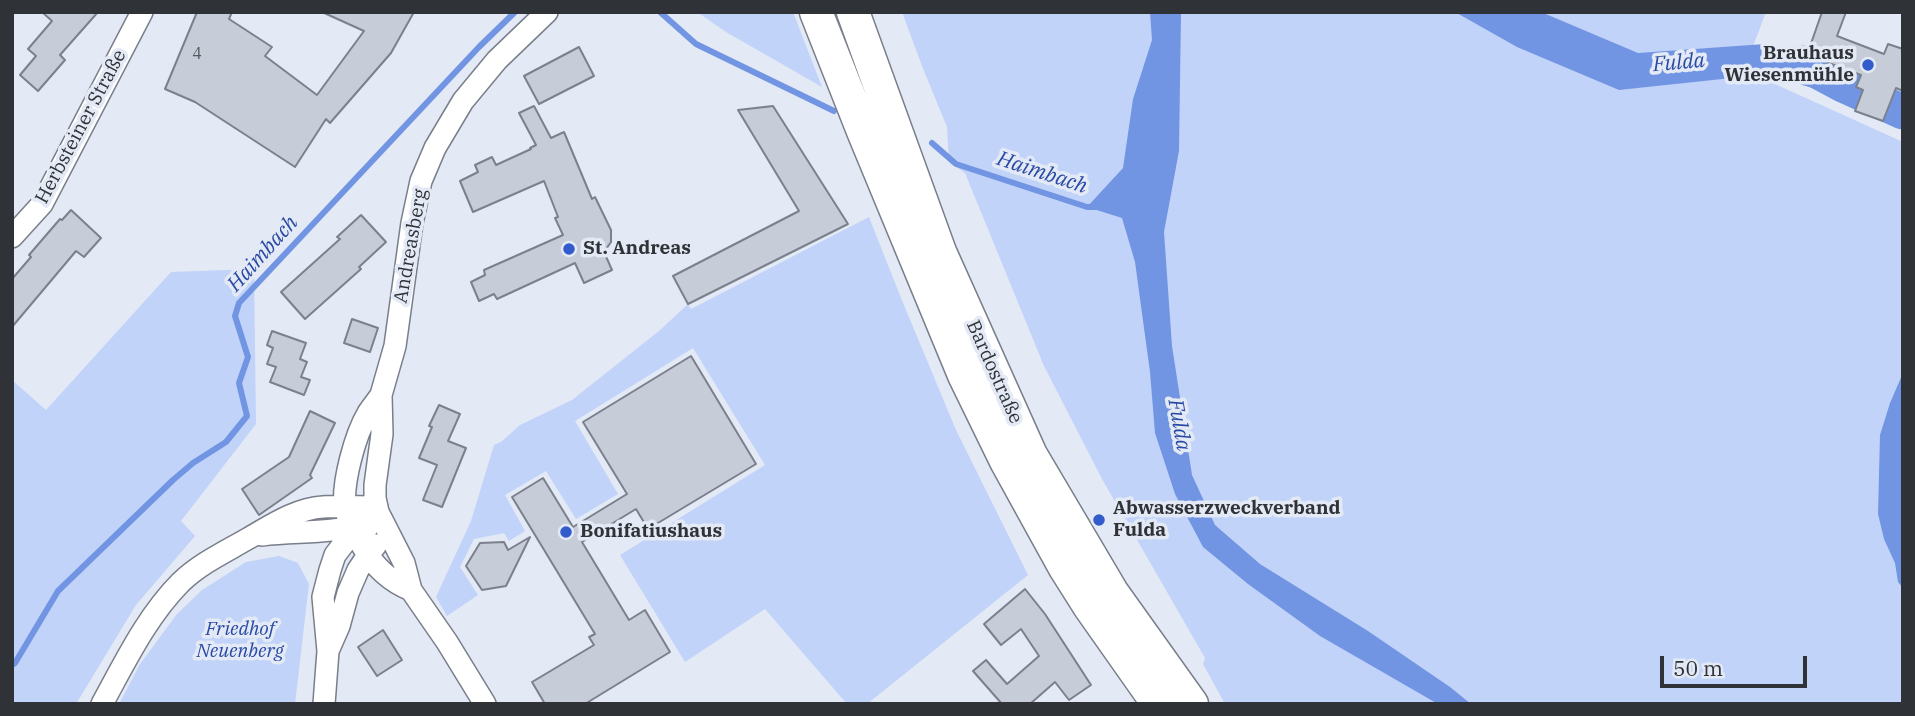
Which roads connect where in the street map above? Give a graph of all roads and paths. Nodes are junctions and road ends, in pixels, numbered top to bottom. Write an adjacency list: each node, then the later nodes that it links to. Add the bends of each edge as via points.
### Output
1 (142, 12): 5 (street, Herbsteiner Straße, via 42,204)
2 (547, 12): 6 (street, Andreasberg, via 497,60 463,102 435,148 421,181 395,346)
3 (816, 12): 15 (main road, Bardostraße, via 964,375 1006,461 1065,568)
4 (855, 20): 16 (main road, Bardostraße, via 940,252 1031,455 1112,592)
5 (12, 237)
6 (381, 395): 7 (street, Andreasberg, via 382,434 375,485); 8 (street, Andreasberg, via 360,430 345,479)
7 (382, 519): 8 (street); 9 (street); 10 (street, via 404,563)
8 (351, 522): 9 (street); 11 (street, via 323,597); 12 (street, via 321,507 270,524 218,554 182,581 155,612)
9 (368, 555): 10 (street, via 398,584); 11 (street, via 348,593)
10 (411, 590): 14 (street)
11 (328, 650): 13 (street)
12 (102, 704)
13 (324, 704)
14 (485, 704)
15 (1158, 704)
16 (1192, 704)

